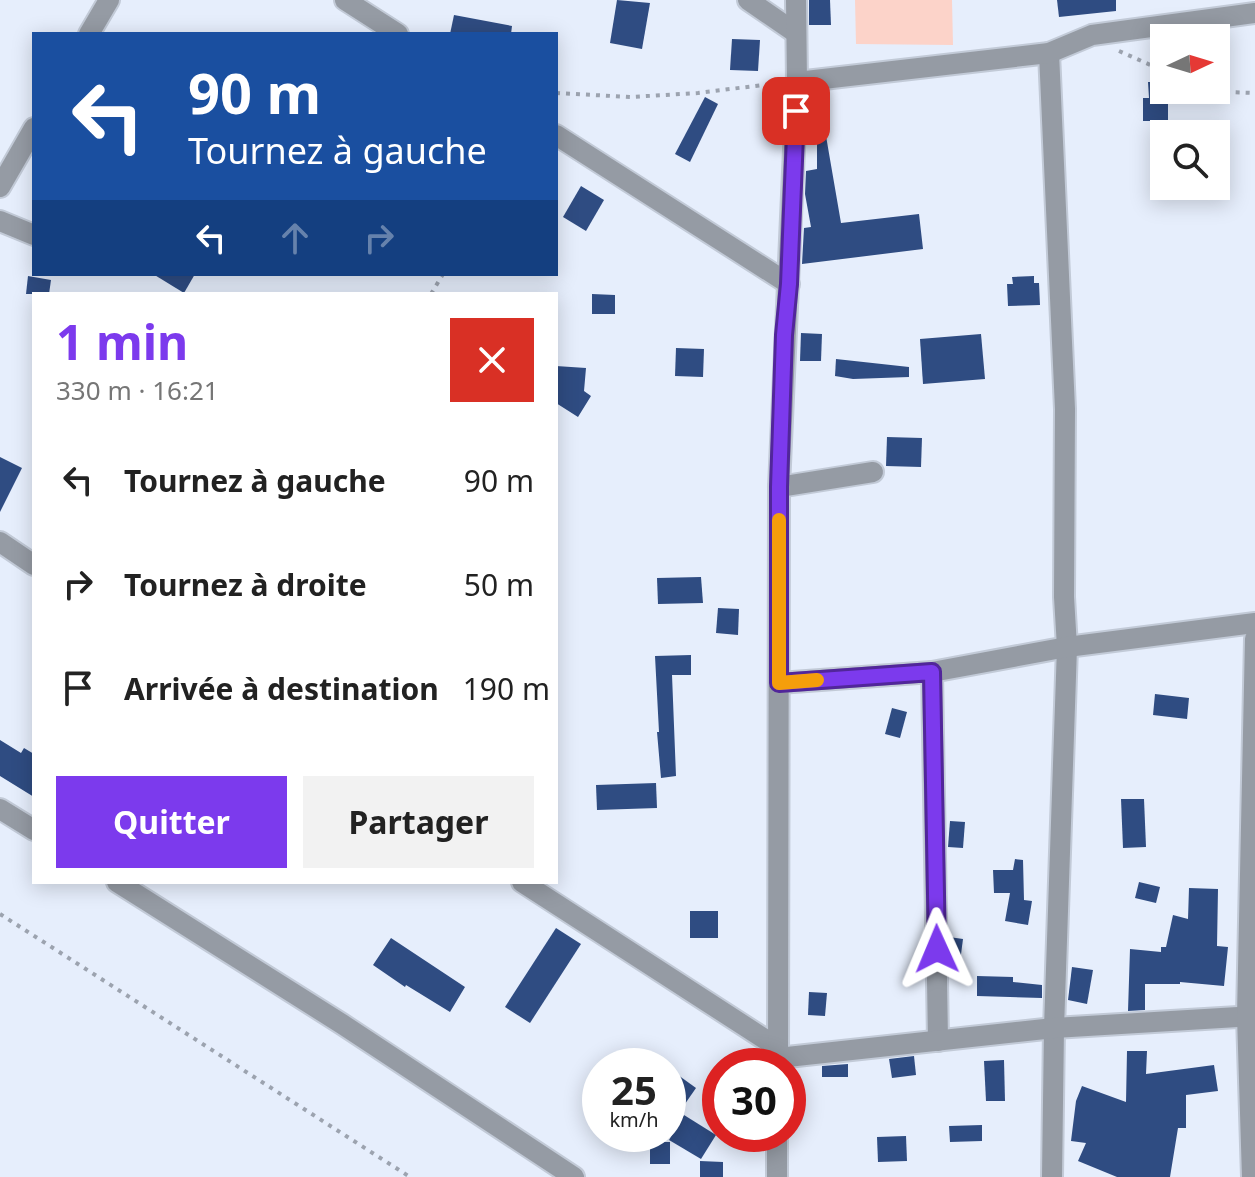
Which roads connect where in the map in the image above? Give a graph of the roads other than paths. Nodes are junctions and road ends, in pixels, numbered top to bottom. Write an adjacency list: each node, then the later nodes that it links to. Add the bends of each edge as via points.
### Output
1 (109, 0): 6 (street)
2 (345, 0): 7 (street)
3 (748, 0): 8 (street)
4 (796, 0): 8 (street)
5 (1255, 13): 9 (street, via 1092,35)
6 (90, 32)
7 (395, 32)
8 (796, 33): 10 (street)
9 (1049, 53): 10 (street); 23 (street, via 1065,409)
10 (797, 82): 16 (street)
11 (32, 131): 13 (street)
12 (558, 136): 16 (street)
13 (0, 187)
14 (0, 221): 15 (street)
15 (32, 234)
16 (789, 284): 18 (street)
17 (873, 472): 18 (street)
18 (779, 487): 25 (street)
19 (0, 542): 20 (street)
20 (32, 564)
21 (1255, 623): 23 (street)
22 (1255, 639): 30 (street)
23 (1067, 647): 24 (street); 31 (street)
24 (932, 672): 25 (street); 32 (street)
25 (779, 683): 34 (street)
26 (0, 809): 27 (street)
27 (32, 829)
28 (120, 884): 37 (street)
29 (525, 884): 33 (street)
30 (1251, 1016): 31 (street); 40 (street)
31 (1054, 1028): 32 (street); 39 (street)
32 (938, 1041): 35 (street)
33 (764, 1048)
34 (777, 1048)
35 (806, 1054)
36 (777, 1152): 38 (street)
37 (574, 1177)
38 (777, 1177)
39 (1052, 1177)
40 (1252, 1177)

